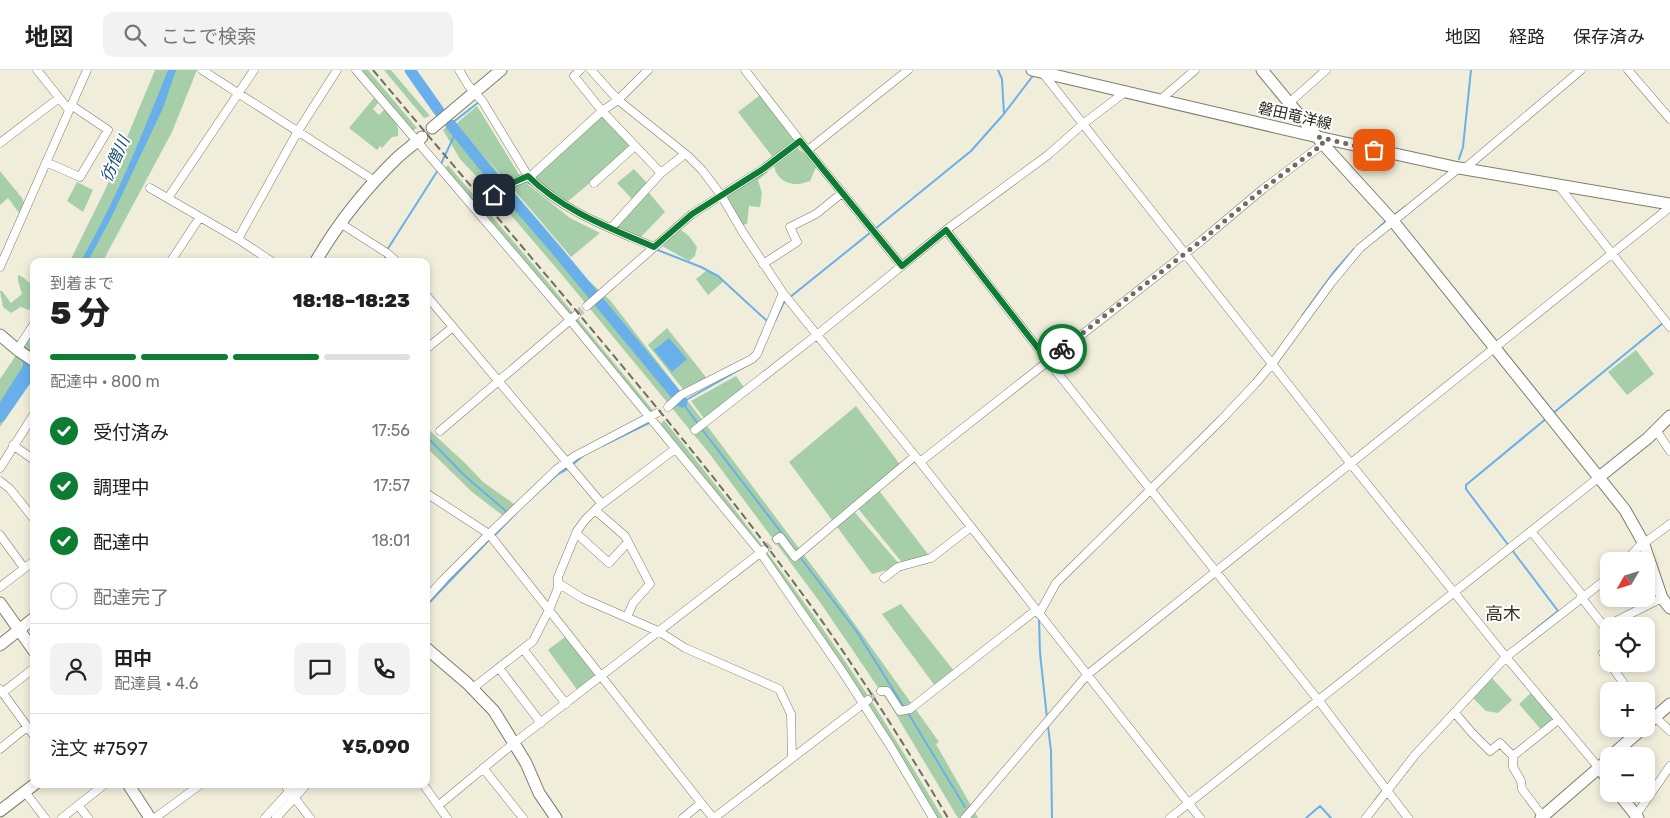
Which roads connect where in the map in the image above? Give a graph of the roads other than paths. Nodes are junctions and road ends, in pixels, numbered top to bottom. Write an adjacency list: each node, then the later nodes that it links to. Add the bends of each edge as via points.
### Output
1 (38, 70): 23 (street)
2 (87, 70): 27 (street)
3 (202, 70): 22 (street)
4 (254, 70): 22 (street)
5 (337, 70): 32 (street)
6 (356, 70): 33 (street)
7 (459, 70): 20 (street)
8 (501, 70): 20 (street)
9 (580, 70): 28 (street, via 574,76)
10 (591, 70): 24 (street)
11 (648, 70): 24 (street)
12 (745, 70): 34 (street)
13 (908, 70): 38 (street)
14 (1195, 70): 25 (street)
15 (1262, 70): 26 (street)
16 (1326, 70): 26 (street)
17 (1581, 70): 41 (street)
18 (1628, 70): 29 (street)
19 (1036, 71): 21 (street, 磐田竜洋線); 30 (street)
20 (475, 92): 31 (street); 43 (street)
21 (1125, 92): 25 (street, 磐田竜洋線); 30 (street)
22 (238, 95): 32 (street); 51 (street)
23 (59, 98): 27 (street); 36 (street)
24 (618, 100): 28 (street); 39 (street)
25 (1160, 100): 35 (street, 磐田竜洋線)
26 (1289, 103): 35 (street)
27 (70, 108): 40 (street); 40 (street, via 108,130 80,178)
28 (602, 111): 37 (street); 43 (street)
29 (1670, 119)
30 (1083, 124): 57 (street, via 1048,155); 60 (street)
31 (432, 128)
32 (298, 131): 44 (street); 58 (street)
33 (419, 139): 44 (street); 72 (street)
34 (800, 141): 38 (street); 50 (street)
35 (1320, 141): 41 (street, 磐田竜洋線); 54 (street); 60 (street)
36 (0, 143)
37 (635, 146): 42 (street); 45 (street)
38 (808, 150): 48 (street)
39 (685, 154): 42 (street); 50 (street)
40 (46, 162): 67 (street)
41 (1462, 169): 46 (street, 磐田竜洋線); 54 (street)
42 (661, 173): 56 (street)
43 (528, 176): 49 (street); 56 (street, via 579,214)
44 (375, 181): 55 (street)
45 (594, 183)
46 (1558, 185): 52 (street, 磐田竜洋線); 61 (street)
47 (150, 188): 51 (street)
48 (842, 193): 66 (street, via 816,214 790,226 797,242); 68 (street)
49 (494, 195)
50 (721, 195): 59 (street, via 692,214); 66 (street)
51 (168, 198): 53 (street)
52 (1670, 206): 61 (street)
53 (200, 217): 58 (street); 62 (street)
54 (1394, 221): 79 (street); 83 (street, via 1346,263)
55 (340, 223): 64 (street); 65 (street)
56 (611, 228): 59 (street)
57 (946, 230): 68 (street); 82 (street)
58 (238, 239): 63 (street)
59 (654, 247): 71 (street)
60 (1184, 253): 82 (street); 83 (street)
61 (1612, 254): 74 (street); 79 (street)
62 (173, 258)
63 (266, 258)
64 (318, 258)
65 (393, 258)
66 (764, 264): 69 (street)
67 (0, 265)
68 (902, 266): 76 (street)
69 (783, 292): 76 (street); 85 (street, via 752,359 681,395)
70 (430, 300): 73 (street)
71 (587, 306)
72 (573, 318): 84 (street); 86 (street)
73 (453, 327): 78 (street); 84 (street)
74 (1670, 328)
75 (30, 330): 80 (street)
76 (818, 334): 89 (street); 96 (street)
77 (0, 335): 80 (street)
78 (430, 346)
79 (1495, 348): 98 (street); 100 (street)
80 (18, 350): 81 (street)
81 (30, 358)
82 (1048, 361): 96 (street); 102 (street)
83 (1272, 364): 98 (street); 102 (street)
84 (499, 380): 91 (street); 97 (street)
85 (668, 406)
86 (654, 415): 93 (street); 97 (street)
87 (1670, 416): 90 (street)
88 (30, 420): 92 (street)
89 (695, 430)
90 (1656, 430): 94 (street); 100 (street)
91 (440, 431)
92 (13, 445): 95 (street); 99 (street)
93 (675, 448): 104 (street); 116 (street)
94 (1670, 451)
95 (30, 457)
96 (917, 459): 108 (street); 113 (street, via 795,556 780,537)
97 (567, 462): 104 (street); 111 (street)
98 (1351, 464): 120 (street); 125 (street)
99 (0, 468)
100 (1598, 478): 109 (street); 115 (street, via 1625,510)
101 (0, 481): 106 (street)
102 (1150, 490): 120 (street); 132 (street, via 1056,583)
103 (430, 496): 111 (street)
104 (602, 504): 105 (street)
105 (595, 510): 110 (street); 114 (street)
106 (30, 514)
107 (1670, 524): 115 (street)
108 (971, 527): 121 (street, via 931,558 898,567); 132 (street)
109 (1532, 532): 125 (street); 127 (street)
110 (576, 533): 114 (street, via 609,563); 122 (street)
111 (489, 534): 126 (street); 131 (street)
112 (0, 535): 119 (street)
113 (777, 539)
114 (628, 542): 133 (street, via 650,584 633,603)
115 (1643, 543): 117 (street); 128 (street)
116 (762, 551): 138 (street); 152 (street)
117 (1634, 552)
118 (30, 564): 119 (street)
119 (24, 568): 124 (street)
120 (1216, 572): 146 (street); 151 (street)
121 (884, 578)
122 (558, 584): 131 (street); 133 (street)
123 (1600, 584): 127 (street)
124 (0, 587)
125 (1455, 593): 143 (street); 151 (street)
126 (430, 595)
127 (1582, 597): 136 (street); 143 (street)
128 (1662, 598): 130 (street); 134 (street)
129 (0, 603): 137 (street)
130 (1670, 608)
131 (550, 610): 141 (street, via 533,641); 147 (street)
132 (1038, 612): 146 (street); 149 (street, via 910,709 900,711 887,691)
133 (627, 617): 138 (street)
134 (1628, 617)
135 (30, 621): 137 (street)
136 (1600, 621)
137 (19, 630): 139 (street); 140 (street)
138 (660, 632): 147 (street); 168 (street, via 685,648 779,688 791,714)
139 (1, 642)
140 (30, 645)
141 (523, 649): 144 (street); 153 (street)
142 (430, 651): 148 (street)
143 (1506, 657): 155 (street); 157 (street)
144 (499, 668): 148 (street); 158 (street)
145 (30, 671): 150 (street)
146 (1087, 675): 185 (street); 205 (street)
147 (601, 676): 153 (street); 184 (street)
148 (472, 688): 164 (street, via 494,711)
149 (881, 690)
150 (1, 691): 160 (street)
151 (1319, 701): 180 (street); 185 (street)
152 (865, 702): 168 (street); 204 (street)
153 (566, 704): 158 (street)
154 (1670, 704): 156 (street)
155 (1455, 713): 167 (street, via 1490,751 1500,743); 180 (street)
156 (1655, 716)
157 (1558, 720): 167 (street); 171 (street)
158 (541, 722): 164 (street)
159 (1655, 725): 162 (street)
160 (27, 727): 161 (street); 166 (street)
161 (30, 731)
162 (1670, 731)
163 (1632, 737): 165 (street)
164 (514, 743): 170 (street); 201 (street, via 539,793)
165 (1621, 747)
166 (0, 749)
167 (1513, 756): 189 (street, via 1513,767 1522,789)
168 (792, 758): 203 (street)
169 (1670, 766): 190 (street)
170 (483, 768): 188 (street); 200 (street)
171 (1599, 768): 189 (street)
172 (30, 788): 181 (street)
173 (100, 788): 186 (street)
174 (131, 788): 194 (street)
175 (196, 788): 195 (street)
176 (287, 788): 182 (street)
177 (294, 788): 182 (street)
178 (301, 788): 182 (street)
179 (426, 788): 188 (street)
180 (1386, 791): 208 (street); 209 (street)
181 (25, 792): 187 (street); 191 (street)
182 (292, 794): 196 (street); 197 (street); 198 (street)
183 (1626, 802): 190 (street)
184 (701, 804): 202 (street); 203 (street)
185 (1189, 804): 206 (street); 207 (street)
186 (78, 805): 192 (street); 193 (street)
187 (0, 811)
188 (443, 812): 199 (street)
189 (1546, 816)
190 (1637, 816)
191 (45, 818)
192 (62, 818)
193 (88, 818)
194 (150, 818)
195 (155, 818)
196 (265, 818)
197 (276, 818)
198 (310, 818)
199 (435, 818)
200 (523, 818)
201 (556, 818)
202 (683, 818)
203 (714, 818)
204 (933, 818)
205 (965, 818)
206 (1170, 818)
207 (1200, 818)
208 (1366, 818)
209 (1408, 818)

